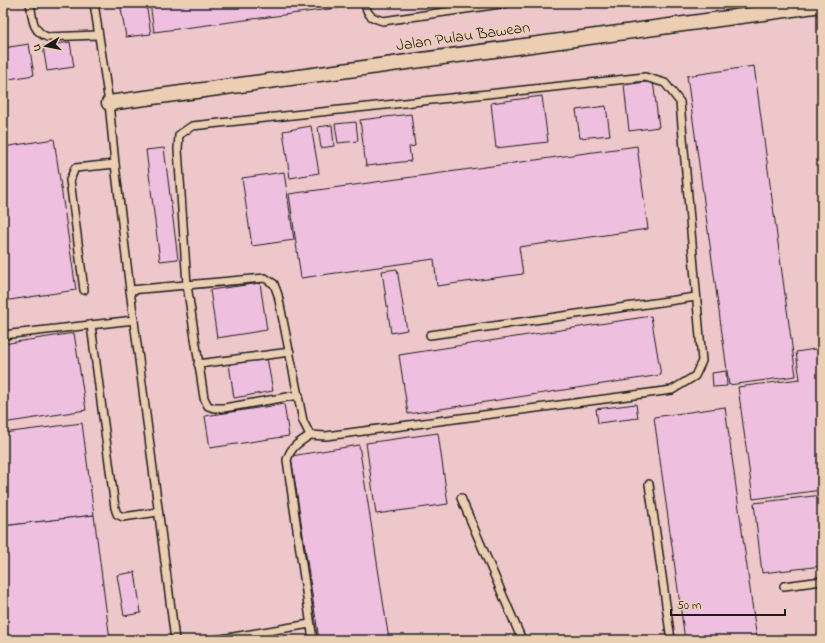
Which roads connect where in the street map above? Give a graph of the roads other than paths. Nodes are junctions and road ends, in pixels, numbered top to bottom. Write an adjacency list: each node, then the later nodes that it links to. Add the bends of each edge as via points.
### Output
1 (30, 3): 6 (lane, via 34,26 40,34 47,37)
2 (94, 3): 6 (lane)
3 (365, 3): 4 (lane, via 366,11 373,18 383,21)
4 (507, 3)
5 (822, 5): 7 (street, Jalan Pulau Bawean)
6 (98, 34): 7 (lane)
7 (110, 103): 8 (lane)
8 (114, 164): 10 (lane, via 75,168 70,180); 11 (lane)
9 (187, 284): 11 (lane); 12 (lane, via 178,149 179,135 192,126 645,76 665,83 680,102); 17 (lane, via 265,278 274,284); 18 (lane)
10 (84, 290)
11 (130, 290): 13 (lane)
12 (696, 297): 16 (lane); 20 (lane, via 702,362 695,376 672,390 326,436)
13 (134, 320): 14 (lane); 23 (lane)
14 (91, 325): 15 (lane); 23 (lane, via 117,514 123,517)
15 (3, 335)
16 (430, 335)
17 (290, 352): 18 (lane); 19 (lane)
18 (198, 364): 19 (lane, via 204,398 208,406 214,408)
19 (298, 395): 20 (lane, via 303,421)
20 (310, 435): 26 (lane, via 290,451 287,460)
21 (649, 484): 31 (lane)
22 (460, 498): 30 (lane)
23 (158, 512): 27 (lane)
24 (822, 581): 25 (lane)
25 (784, 586)
26 (310, 624): 28 (lane); 29 (lane)
27 (175, 640)
28 (215, 640)
29 (313, 640)
30 (522, 640)
31 (672, 640)

